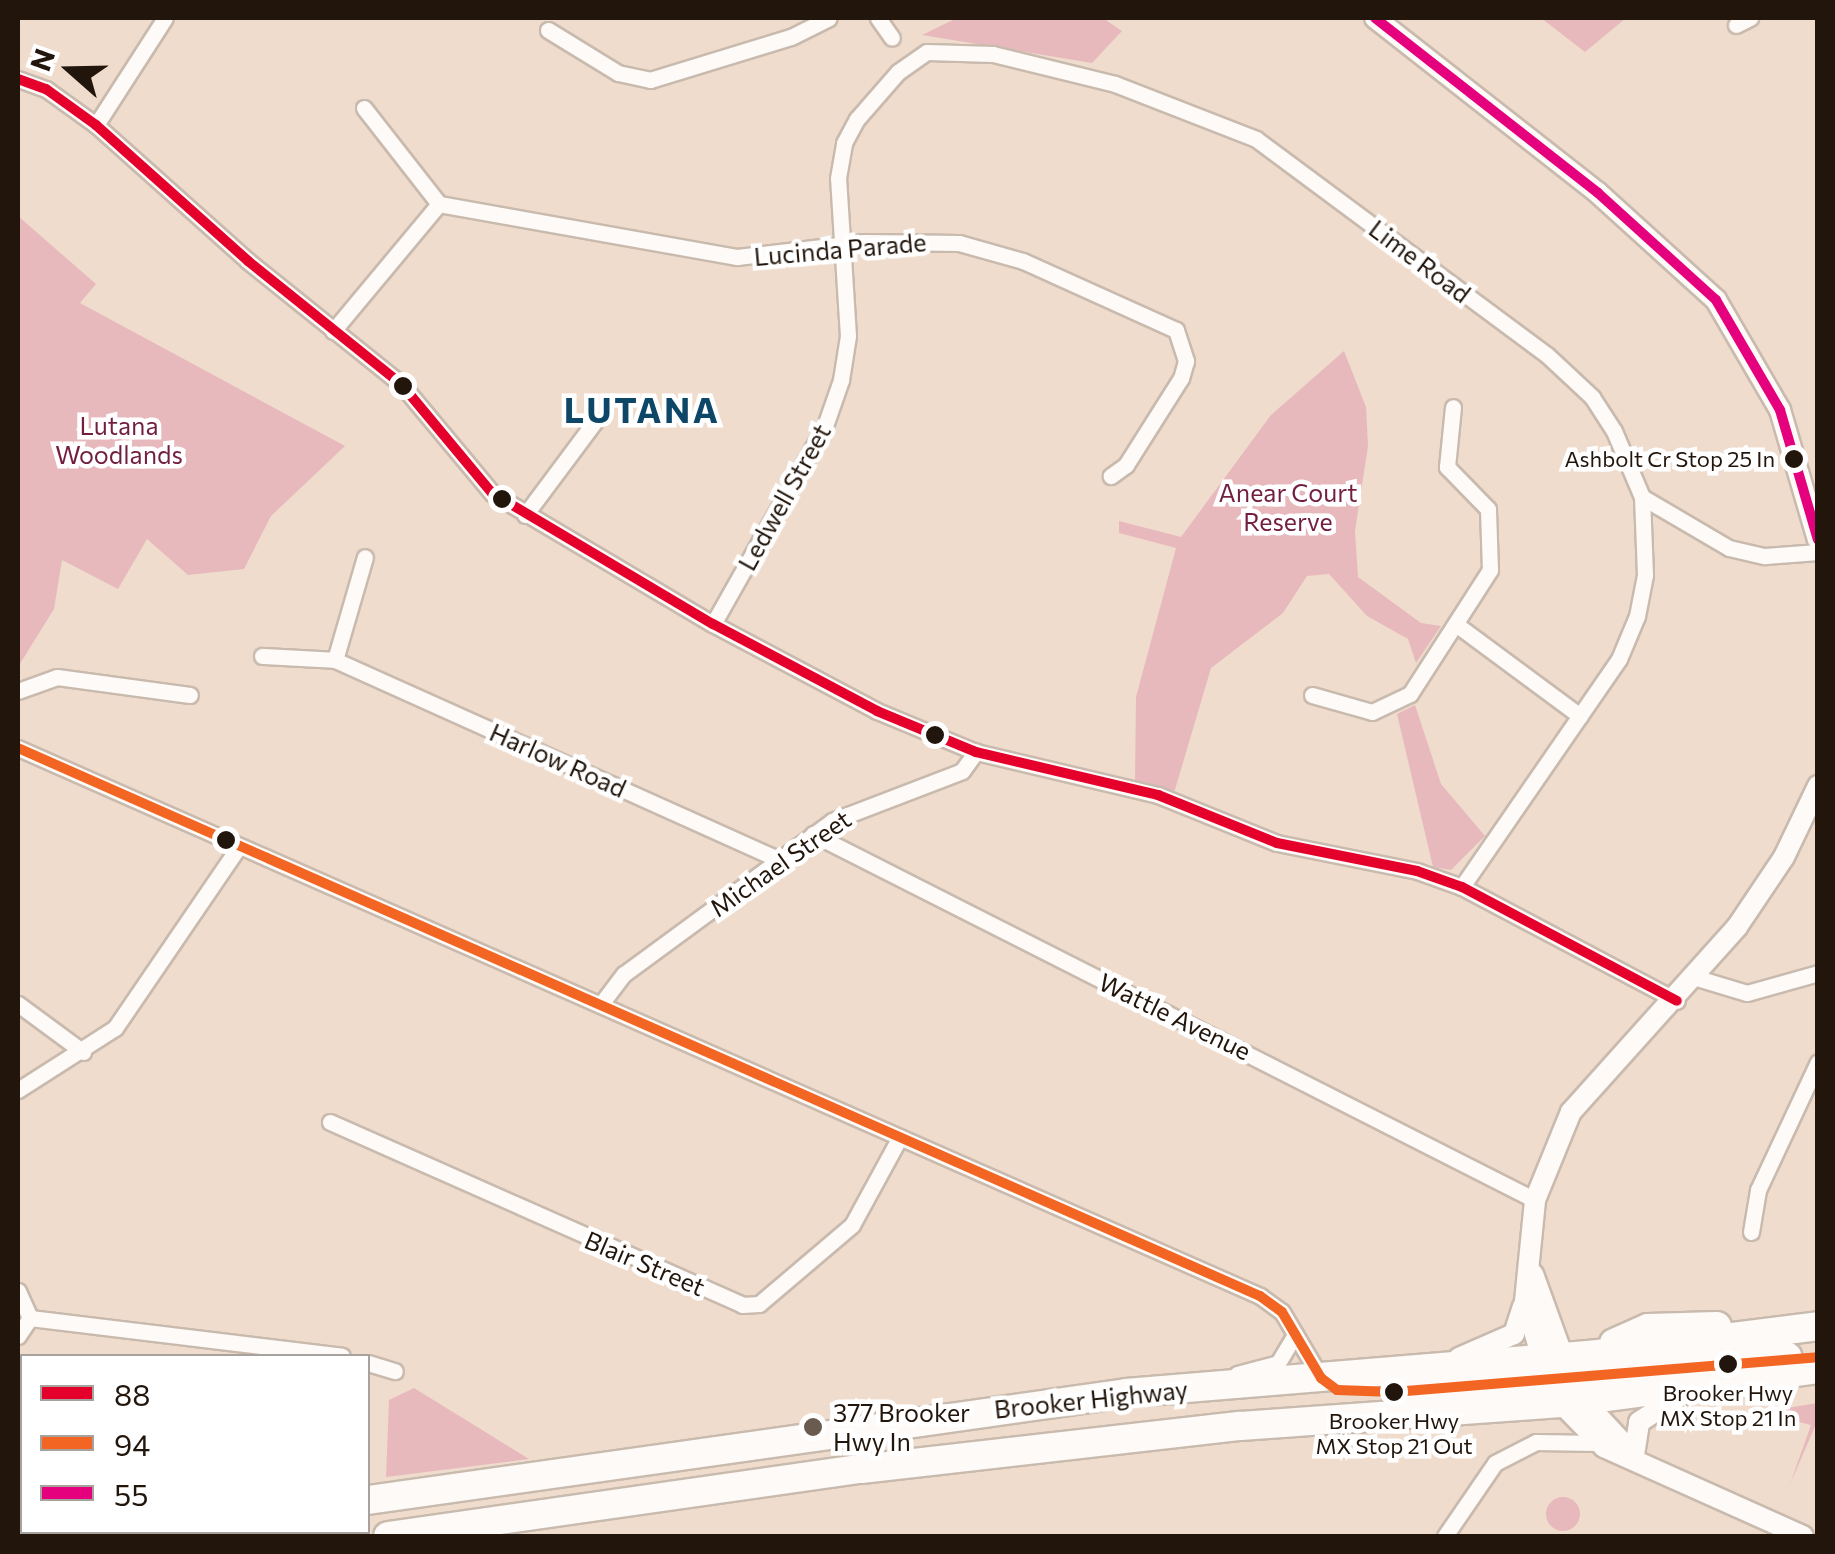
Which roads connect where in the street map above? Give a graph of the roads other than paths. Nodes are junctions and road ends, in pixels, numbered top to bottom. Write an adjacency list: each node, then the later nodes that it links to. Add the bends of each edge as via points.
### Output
1 (165, 18): 9 (street)
2 (828, 18): 5 (street, via 791,37 650,80 618,73)
3 (878, 18): 6 (street)
4 (1374, 18): 18 (street, via 1625,215 1716,300 1780,410)
5 (548, 30)
6 (892, 38)
7 (18, 79): 9 (street, via 46,89)
8 (364, 108): 10 (street)
9 (96, 125): 12 (street)
10 (439, 204): 11 (street, Lucinda Parade, via 738,258); 12 (street)
11 (842, 245): 15 (street, Lucinda Parade, via 910,239 987,248 1176,330 1186,362 1181,378 1126,465); 16 (street, Lime Road, via 844,143 879,91 911,61 927,52 960,50 1077,70 1256,139 1547,355 1592,397); 21 (street, Ledwell Street, via 848,336 836,395)
12 (333, 331): 17 (street, via 419,400 492,493)
13 (1453, 408): 22 (street, via 1447,467 1488,509 1494,539 1490,570)
14 (594, 421): 17 (street)
15 (1111, 476)
16 (1642, 497): 19 (street, via 1729,548 1765,556); 28 (street, Lime Road, via 1645,575 1637,616 1620,659)
17 (525, 514): 21 (street)
18 (1818, 540)
19 (1818, 552)
20 (365, 557): 24 (street)
21 (713, 624): 30 (street, via 877,712)
22 (1457, 626): 27 (street, via 1410,694 1390,707 1372,712); 28 (street)
23 (262, 656): 24 (street, Harlow Road)
24 (335, 660): 34 (street, Harlow Road)
25 (18, 690): 26 (street, via 57,677)
26 (190, 695)
27 (1312, 695)
28 (1580, 716): 35 (street, Lime Road)
29 (18, 748): 33 (street)
30 (976, 752): 32 (street, Michael Street, via 962,770 853,811); 35 (street, via 1158,795 1277,844)
31 (1818, 786): 37 (street, via 1784,857)
32 (813, 834): 34 (street, Michael Street); 46 (street, Wattle Avenue)
33 (239, 846): 40 (street); 41 (street, via 116,1028)
34 (780, 860): 40 (street, Michael Street, via 624,974)
35 (1462, 888): 38 (street)
36 (1818, 973): 37 (street, via 1747,994)
37 (1697, 978): 38 (street)
38 (1676, 1001): 46 (street, via 1570,1112)
39 (18, 1004): 41 (street)
40 (601, 1004): 45 (street)
41 (83, 1052): 43 (street)
42 (1818, 1062): 47 (street, via 1758,1190)
43 (18, 1090)
44 (330, 1122): 45 (street, Blair Street, via 742,1305 759,1304 852,1225)
45 (900, 1137): 53 (street, via 1260,1296 1282,1312)
46 (1536, 1200): 48 (street)
47 (1751, 1232)
48 (1529, 1258): 50 (street); 61 (street)
49 (18, 1291): 51 (street)
50 (1525, 1294): 60 (street, via 1519,1328 1509,1338); 61 (street)
51 (30, 1318): 54 (street); 55 (street)
52 (1818, 1326): 61 (highway, via 1648,1328)
53 (1295, 1334): 62 (street); 64 (street, via 1278,1363)
54 (18, 1336)
55 (326, 1354)
56 (1818, 1357): 61 (highway)
57 (370, 1364): 59 (street)
58 (1818, 1368): 63 (highway, Brooker Highway)
59 (395, 1371)
60 (1413, 1371): 61 (highway, Brooker Highway); 62 (highway, Brooker Highway)
61 (1566, 1375): 62 (highway, via 1363,1392 1336,1390); 63 (highway, Brooker Highway); 65 (street); 66 (street); 69 (highway, Brooker Highway, via 1241,1426 861,1469)
62 (1321, 1378): 64 (highway, Brooker Highway)
63 (1693, 1388): 66 (street, via 1639,1422)
64 (1182, 1389): 67 (highway, Brooker Highway, via 834,1430)
65 (1597, 1443): 66 (street); 70 (street, via 1535,1442 1495,1463)
66 (1641, 1460): 68 (street)
67 (370, 1500)
68 (1796, 1535)
69 (388, 1536)
70 (1446, 1536)

